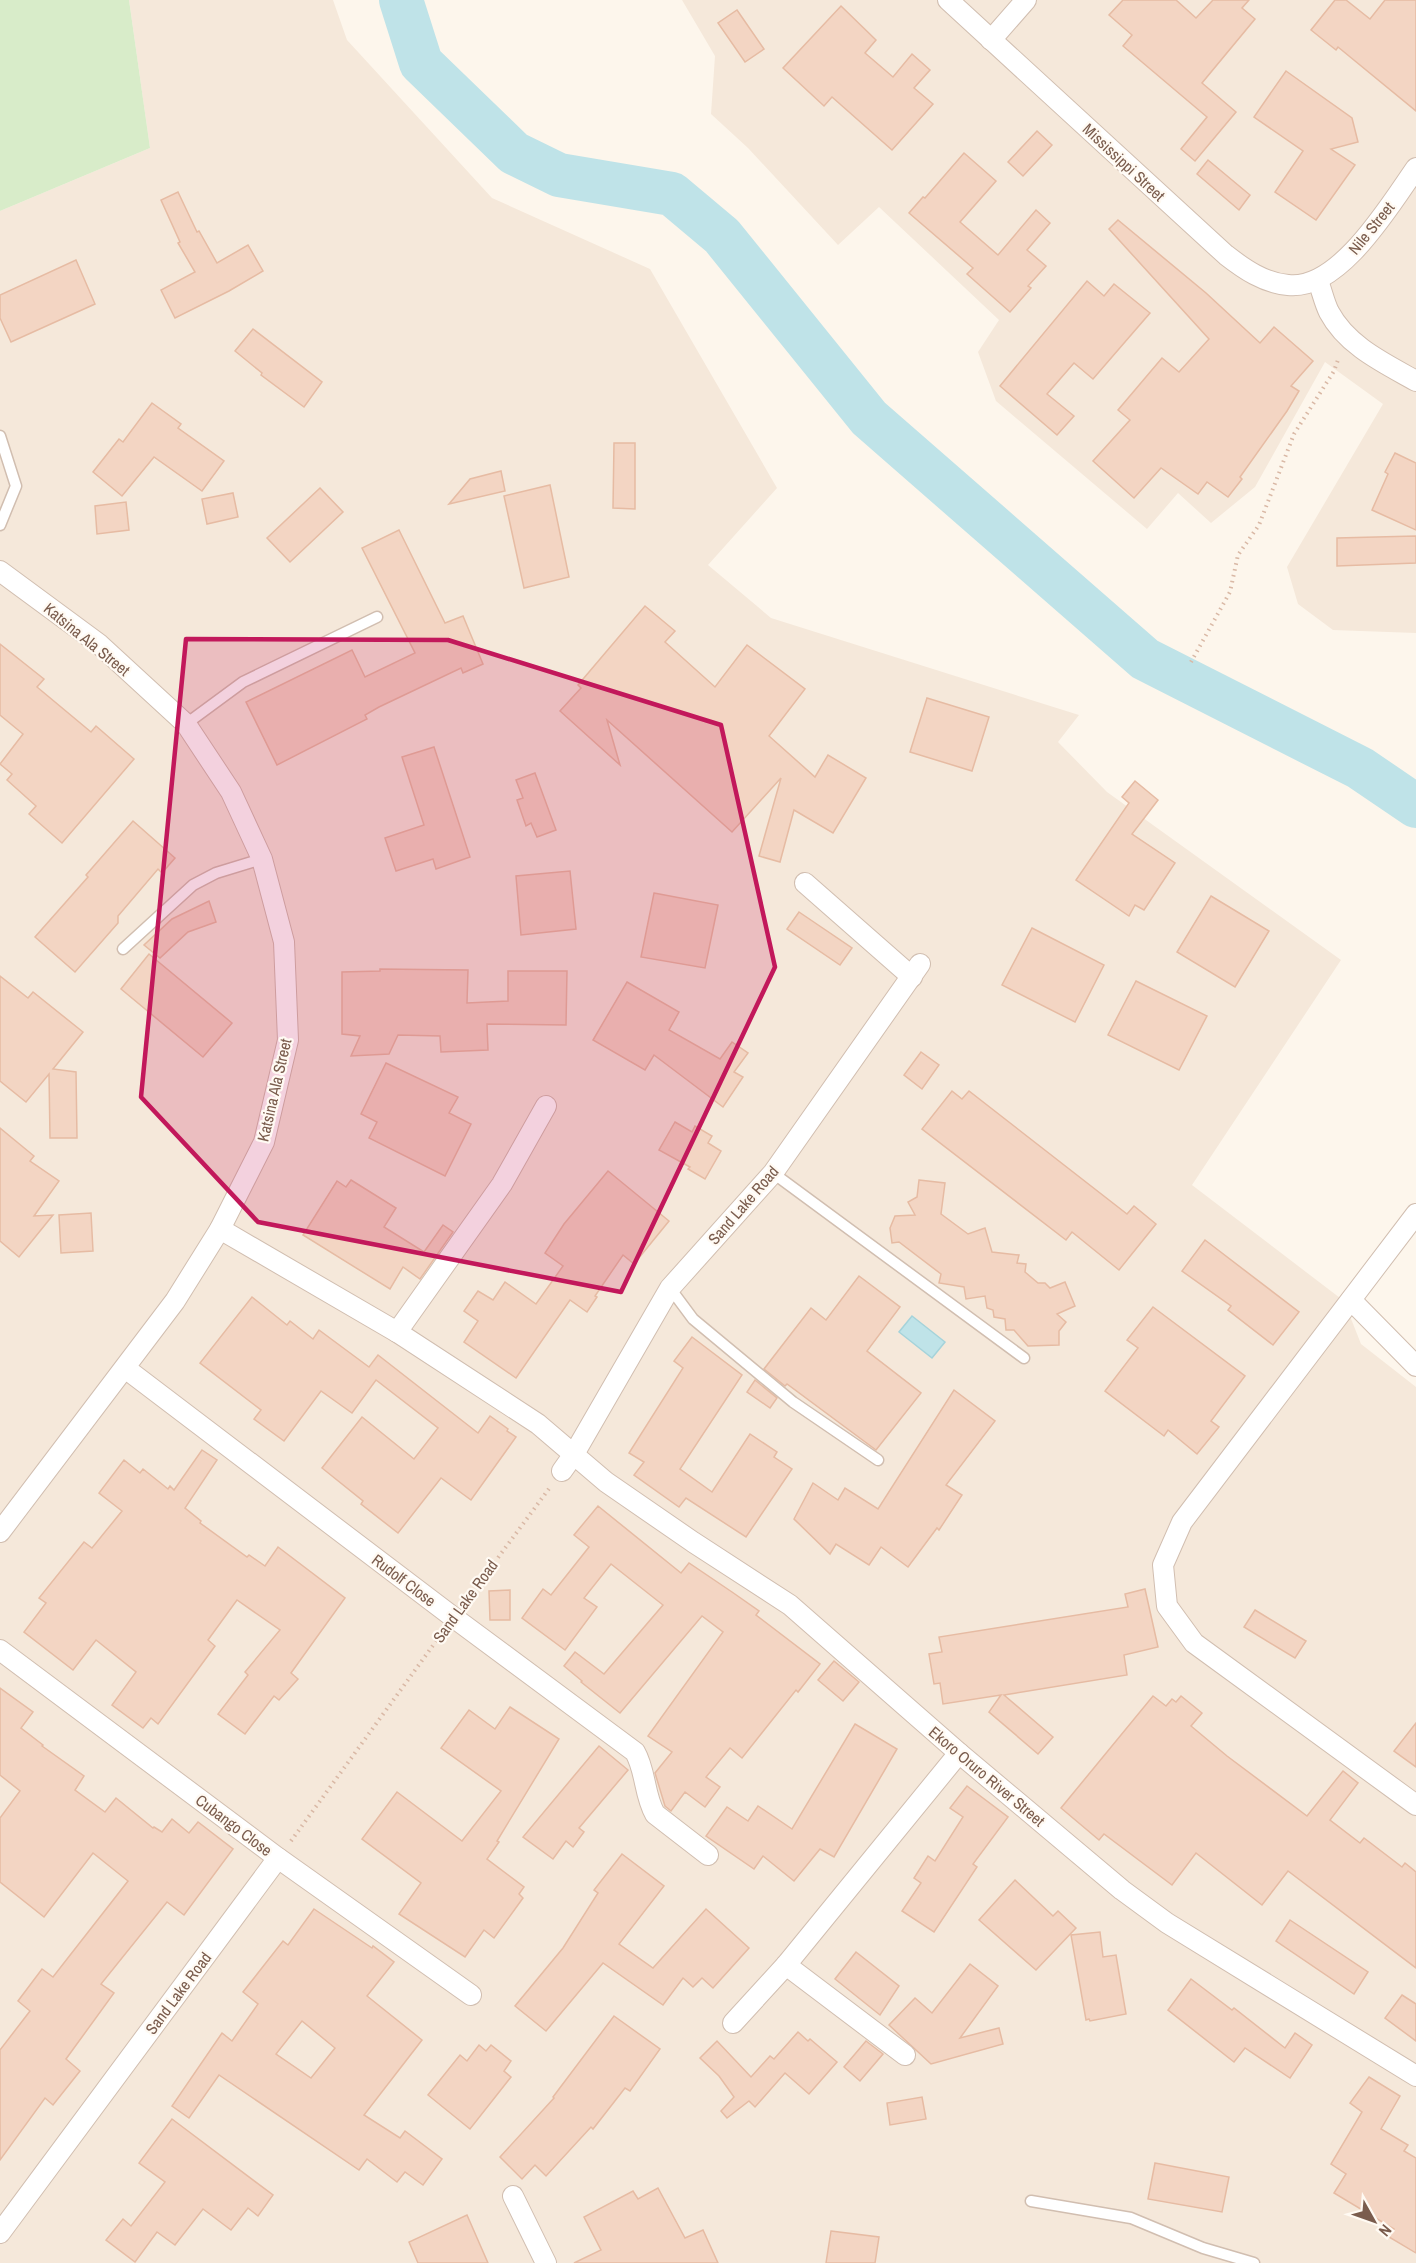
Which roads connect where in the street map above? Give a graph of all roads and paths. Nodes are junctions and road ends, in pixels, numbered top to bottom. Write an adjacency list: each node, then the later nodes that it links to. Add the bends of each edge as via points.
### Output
1 (948, 0): 3 (street, Mississippi Street)
2 (1026, 0): 3 (street)
3 (991, 40): 5 (street, Mississippi Street, via 1226,255 1252,274 1289,286)
4 (1416, 168): 5 (street, Nile Street, via 1371,232)
5 (1318, 281): 6 (street, via 1329,312)
6 (1347, 337): 7 (street); 12 (path, via 1334,370 1294,434 1259,525 1238,555 1230,592)
7 (1416, 381)
8 (0, 436): 9 (lane, via 16,486)
9 (0, 525)
10 (0, 571): 13 (street, Katsina Ala Street, via 99,644)
11 (377, 617): 13 (lane, via 243,682)
12 (1191, 662)
13 (186, 724): 14 (street, Katsina Ala Street, via 231,792)
14 (262, 859): 16 (lane, via 216,873 193,885); 20 (street, Katsina Ala Street, via 284,942 288,1040 264,1142)
15 (805, 884): 18 (street, Sand Lake Road, via 916,971)
16 (123, 949)
17 (546, 1106): 23 (street, via 502,1184)
18 (773, 1173): 21 (street, Sand Lake Road); 24 (lane)
19 (1416, 1214): 22 (street)
20 (220, 1229): 23 (street, Ekoro Oruro River Street); 26 (street, Katsina Ala Street)
21 (670, 1288): 27 (street, Sand Lake Road); 28 (lane, via 693,1319 793,1402)
22 (1351, 1299): 25 (street); 34 (street, via 1182,1522 1163,1565 1167,1606 1194,1643)
23 (397, 1332): 27 (street, Ekoro Oruro River Street, via 538,1424)
24 (1024, 1358)
25 (1416, 1366)
26 (125, 1368): 30 (street, Katsina Ala Street); 31 (street, Rudolf Close)
27 (574, 1455): 29 (street, Sand Lake Road); 33 (street, Ekoro Oruro River Street, via 606,1482 790,1605)
28 (878, 1460)
29 (562, 1471): 31 (path, Sand Lake Road)
30 (0, 1532)
31 (453, 1617): 35 (street, Rudolf Close, via 635,1752 655,1814); 36 (path, Sand Lake Road)
32 (0, 1650): 36 (street, Cubango Close)
33 (959, 1753): 37 (street); 41 (street, Ekoro Oruro River Street, via 1167,1923)
34 (1416, 1805)
35 (708, 1855)
36 (278, 1858): 38 (street, Cubango Close); 44 (street, Sand Lake Road)
37 (786, 1965): 39 (street); 40 (street)
38 (471, 1995)
39 (733, 2023)
40 (906, 2055)
41 (1416, 2076)
42 (513, 2196): 45 (street)
43 (1031, 2200): 46 (lane, via 1131,2218 1203,2248)
44 (0, 2233)
45 (546, 2263)
46 (1254, 2263)

